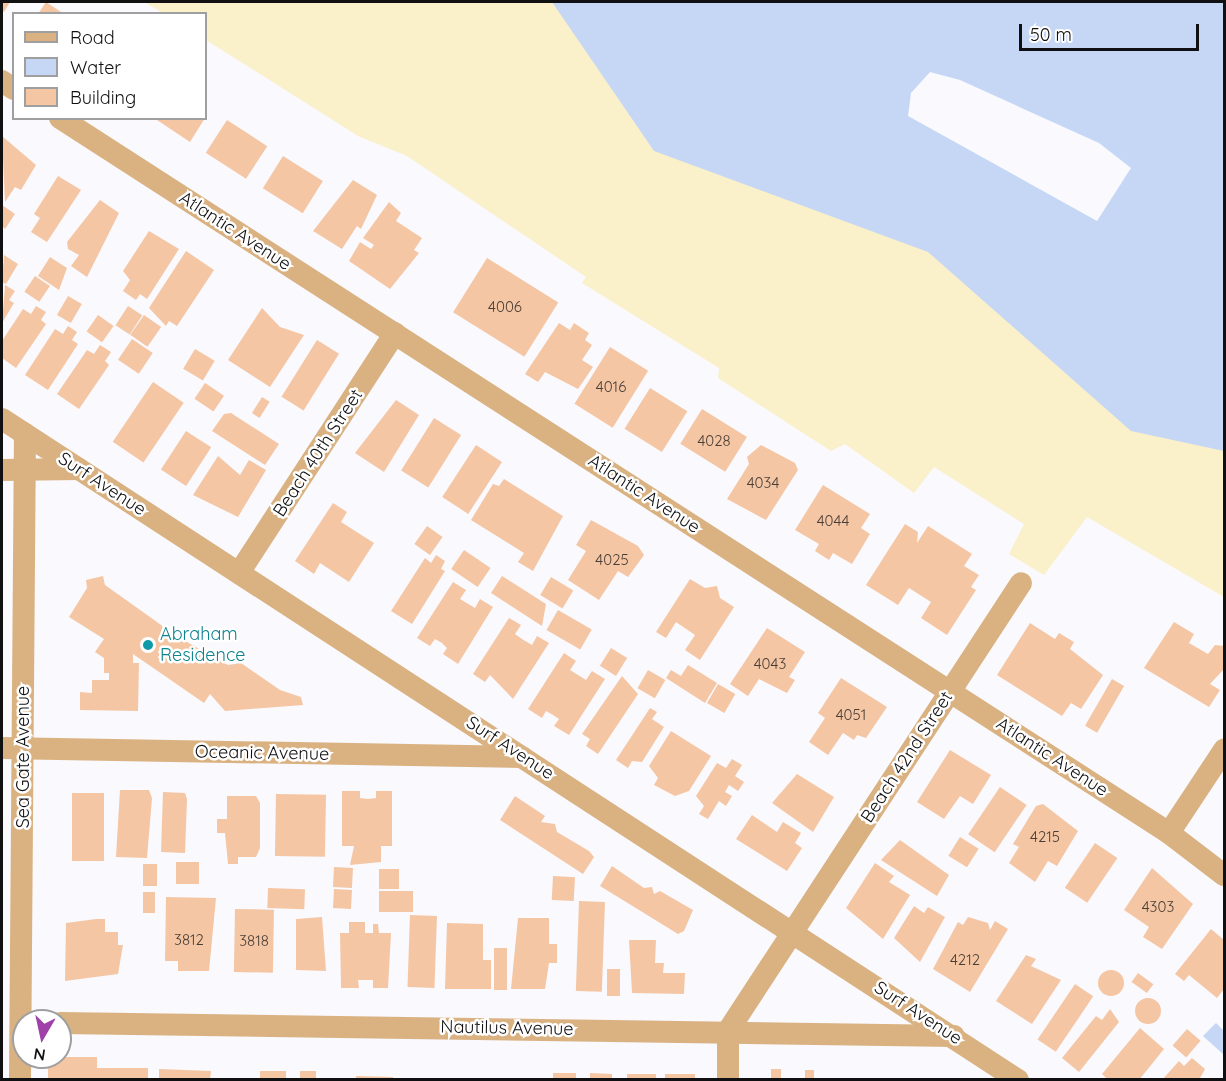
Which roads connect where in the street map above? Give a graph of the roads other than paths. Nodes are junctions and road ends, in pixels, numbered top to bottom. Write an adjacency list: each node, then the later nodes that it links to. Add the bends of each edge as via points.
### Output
1 (63, 120): 2 (street, Atlantic Avenue)
2 (395, 333): 7 (street, Beach 40th Street); 9 (street, Atlantic Avenue)
3 (2, 419): 4 (street, Surf Avenue)
4 (25, 434): 5 (street, Surf Avenue); 6 (street, Sea Gate Avenue)
5 (79, 469): 6 (street); 7 (street, Surf Avenue)
6 (12, 470): 10 (street, Sea Gate Avenue)
7 (240, 573): 12 (street, Surf Avenue)
8 (1021, 583): 9 (street, Beach 42nd Street)
9 (950, 692): 13 (street, Atlantic Avenue); 15 (street, Beach 42nd Street)
10 (13, 749): 12 (street, Oceanic Avenue); 16 (street, Sea Gate Avenue)
11 (1224, 750): 13 (street)
12 (523, 757): 15 (street, Surf Avenue)
13 (1169, 832): 14 (street, Atlantic Avenue)
14 (1224, 875)
15 (793, 932): 18 (street, Beach 42nd Street); 19 (street, Surf Avenue)
16 (15, 1009)
17 (72, 1023): 18 (street, Nautilus Avenue)
18 (728, 1031): 19 (street, Nautilus Avenue); 20 (street)
19 (954, 1036): 21 (street, Surf Avenue)
20 (728, 1080)
21 (1018, 1080)

